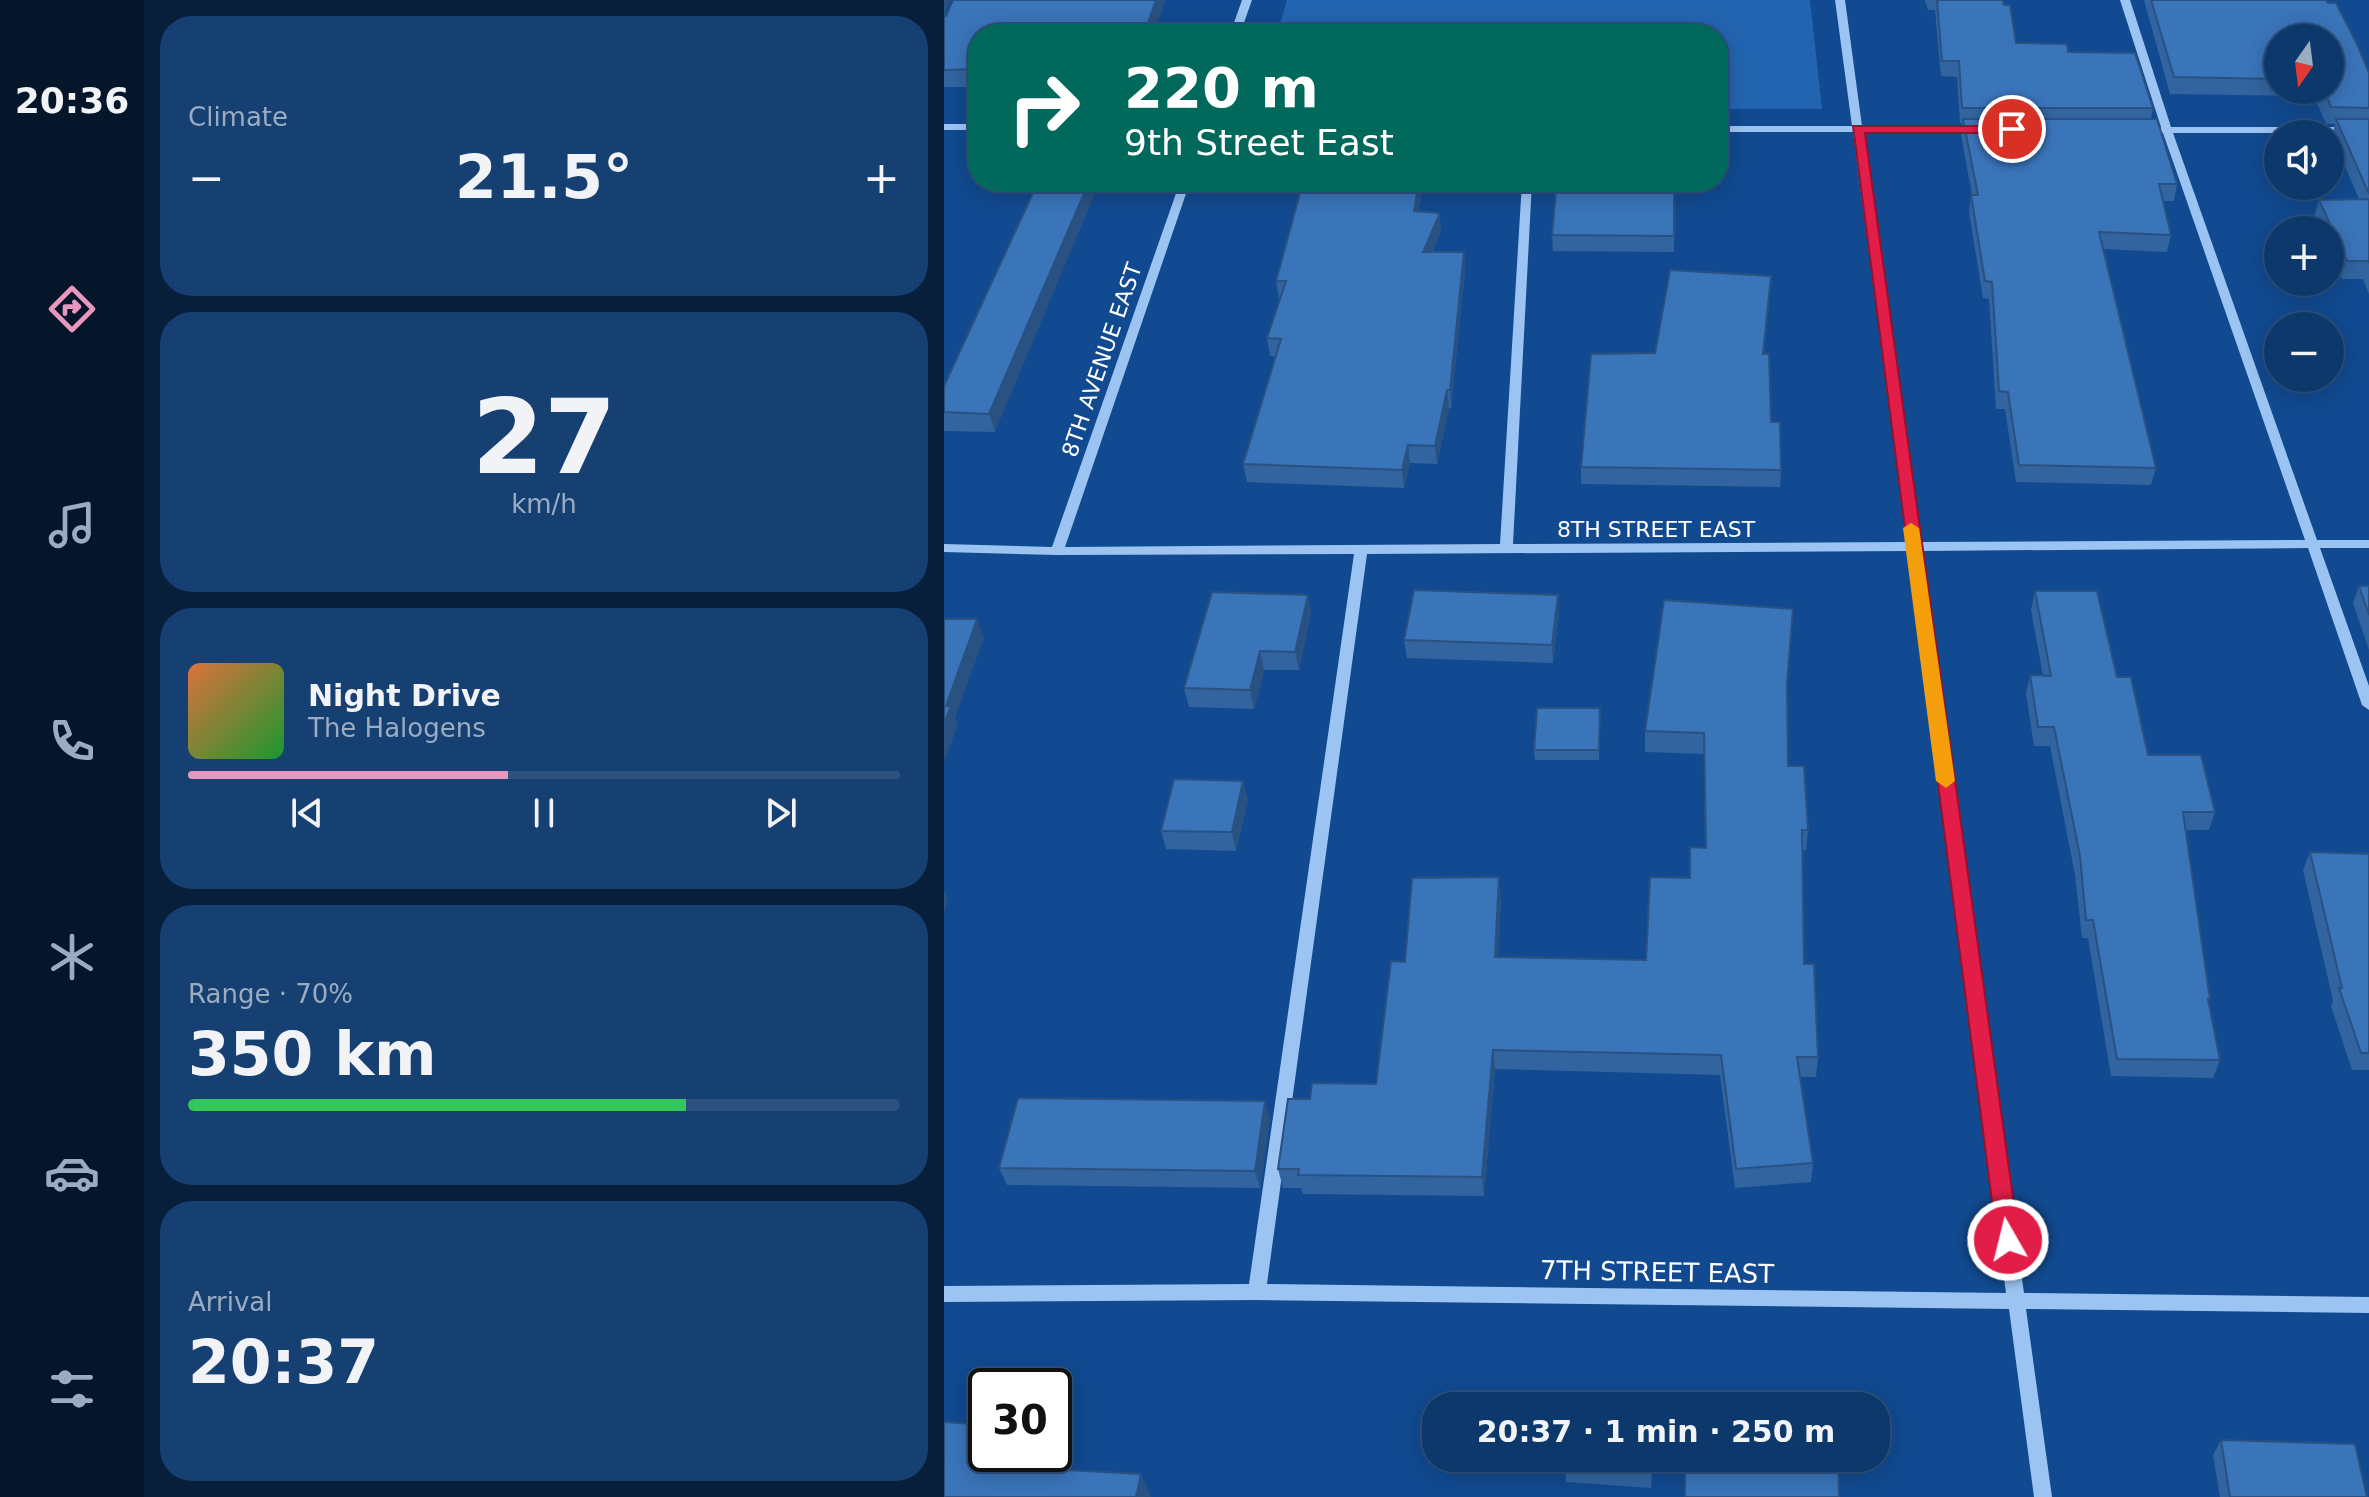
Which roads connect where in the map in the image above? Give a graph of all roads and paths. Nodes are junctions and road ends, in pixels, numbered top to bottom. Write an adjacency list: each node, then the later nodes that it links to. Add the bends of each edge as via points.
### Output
1 (1247, 0): 4 (street)
2 (1840, 0): 8 (street)
3 (2125, 0): 11 (street)
4 (1239, 24)
5 (944, 127): 6 (street)
6 (968, 127)
7 (1728, 129): 8 (street)
8 (1858, 129): 9 (street); 18 (street)
9 (1997, 129)
10 (2152, 130): 11 (street)
11 (2167, 130): 12 (street); 16 (street)
12 (2369, 130)
13 (1182, 192): 21 (street, 8TH AVENUE EAST)
14 (1526, 192): 19 (street)
15 (2369, 544): 16 (street, 8TH STREET EAST)
16 (2312, 545): 18 (street, 8TH STREET EAST); 22 (street)
17 (944, 548): 21 (street, 8TH STREET EAST)
18 (1914, 548): 19 (street, 8TH STREET EAST); 25 (street)
19 (1506, 549): 20 (street, 8TH STREET EAST)
20 (1361, 550): 21 (street, 8TH STREET EAST); 23 (street)
21 (1057, 551)
22 (2369, 705)
23 (1257, 1292): 24 (street, 7TH STREET EAST); 25 (street, 7TH STREET EAST)
24 (944, 1294)
25 (2016, 1303): 26 (street, 7TH STREET EAST); 27 (street)
26 (2369, 1305)
27 (2043, 1497)

